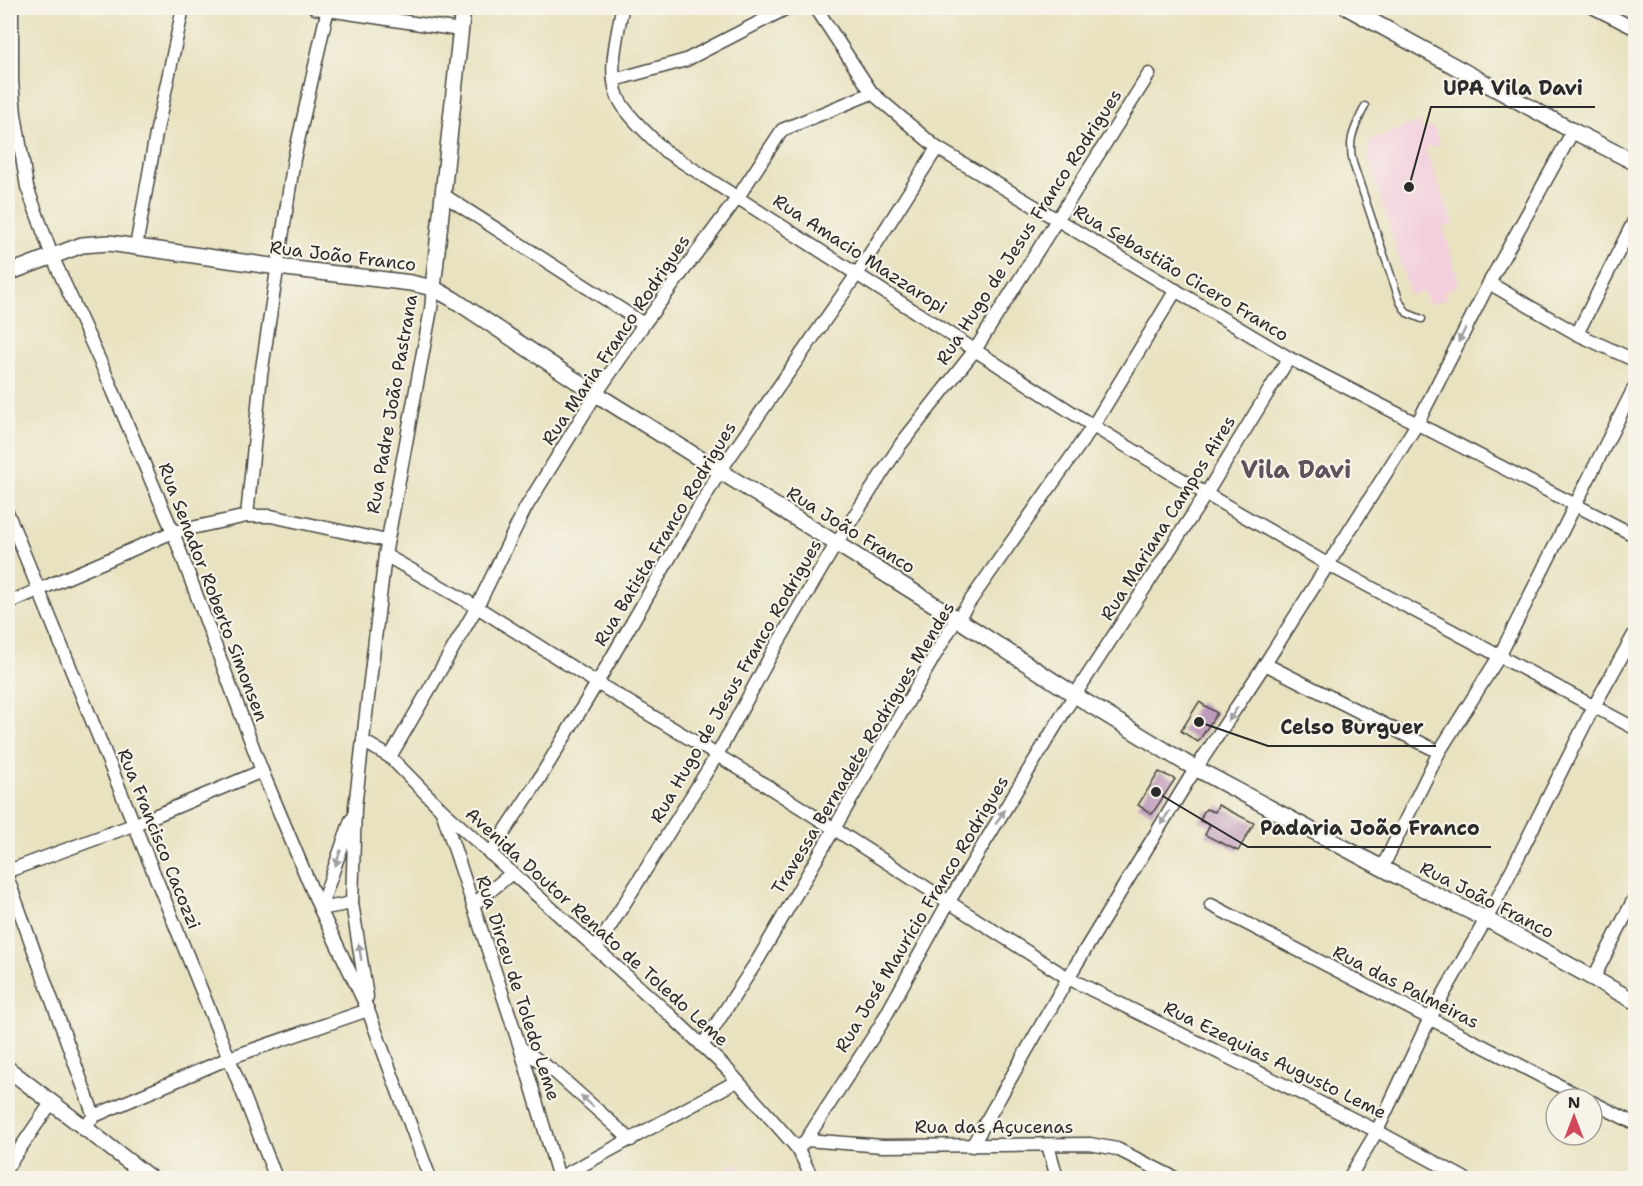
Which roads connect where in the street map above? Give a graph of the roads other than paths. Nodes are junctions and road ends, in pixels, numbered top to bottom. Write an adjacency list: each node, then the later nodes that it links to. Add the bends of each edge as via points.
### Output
1 (12, 8): 24 (street, Rua Senador Roberto Simonsen, via 15,114 27,187)
2 (183, 8): 23 (street)
3 (324, 8): 11 (street); 25 (street, via 294,159)
4 (463, 8): 11 (street, Rua Padre João Pastrana)
5 (622, 8): 13 (street, Rua Amacio Mazzaropi)
6 (787, 8): 13 (street, via 686,60)
7 (816, 8): 14 (street, Rua Sebastião Cicero Franco)
8 (1348, 8): 16 (street)
9 (1594, 8): 10 (street)
10 (1635, 29)
11 (460, 30): 19 (street, Rua Padre João Pastrana)
12 (1149, 74): 22 (street, Rua Hugo de Jesus Franco Rodrigues)
13 (614, 80): 20 (street, Rua Amacio Mazzaropi, via 618,98 664,151)
14 (872, 93): 17 (street, Rua Sebastião Cicero Franco); 20 (street, Rua Maria Franco Rodrigues, via 782,130)
15 (1365, 106): 31 (lane, via 1351,135 1353,163 1400,302 1407,313)
16 (1573, 131): 18 (street); 28 (street)
17 (937, 148): 22 (street, Rua Sebastião Cicero Franco); 27 (street, Rua Batista Franco Rodrigues)
18 (1635, 163)
19 (442, 194): 29 (street, Rua Padre João Pastrana); 32 (street)
20 (738, 196): 27 (street, Rua Amacio Mazzaropi); 32 (street, Rua Maria Franco Rodrigues)
21 (1635, 217): 33 (street)
22 (1058, 221): 30 (street, Rua Sebastião Cicero Franco); 34 (street, Rua Hugo de Jesus Franco Rodrigues)
23 (136, 247): 24 (street, Rua João Franco, via 95,243); 25 (street, Rua João Franco)
24 (52, 256): 26 (street, Rua João Franco); 46 (street, Rua Senador Roberto Simonsen)
25 (278, 267): 29 (street, Rua João Franco); 45 (street, via 261,375)
26 (8, 273)
27 (857, 274): 34 (street, Rua Amacio Mazzaropi); 41 (street, Rua Batista Franco Rodrigues)
28 (1489, 283): 33 (street); 39 (street, one-way to 39)
29 (433, 288): 38 (street, Rua João Franco); 48 (street, Rua Padre João Pastrana)
30 (1176, 290): 35 (street, Rua Sebastião Cicero Franco); 40 (street, Travessa Bernadete Rodrigues Mendes)
31 (1422, 319)
32 (644, 324): 38 (street, Rua Maria Franco Rodrigues)
33 (1577, 334): 36 (street)
34 (975, 350): 40 (street, Rua Amacio Mazzaropi); 49 (street, Rua Hugo de Jesus Franco Rodrigues, via 901,444)
35 (1289, 357): 39 (street, Rua Sebastião Cicero Franco); 42 (street, Rua Mariana Campos Aires)
36 (1635, 361)
37 (1635, 384): 43 (street)
38 (596, 394): 41 (street, Rua João Franco); 54 (street, Rua Maria Franco Rodrigues, via 525,509)
39 (1417, 424): 43 (street, Rua Sebastião Cicero Franco); 51 (street)
40 (1093, 426): 42 (street, Rua Amacio Mazzaropi); 55 (street, Travessa Bernadete Rodrigues Mendes)
41 (720, 471): 49 (street, Rua João Franco); 59 (street, Rua Batista Franco Rodrigues)
42 (1206, 494): 51 (street, Rua Amacio Mazzaropi); 60 (street, Rua Mariana Campos Aires)
43 (1573, 506): 47 (street, Rua Sebastião Cicero Franco); 57 (street)
44 (8, 514): 52 (street, Rua Francisco Cacozzi)
45 (247, 516): 46 (street); 48 (street, via 271,516)
46 (173, 532): 52 (street); 68 (street, Rua Senador Roberto Simonsen)
47 (1635, 536)
48 (387, 541): 50 (street, Rua Padre João Pastrana)
49 (836, 544): 55 (street, Rua João Franco); 65 (street, Rua Hugo de Jesus Franco Rodrigues)
50 (385, 555): 54 (street, Rua Ezequias Augusto Leme); 63 (street, Rua Padre João Pastrana)
51 (1329, 565): 57 (street, Rua Amacio Mazzaropi); 58 (street)
52 (38, 592): 53 (street); 71 (street, Rua Francisco Cacozzi)
53 (8, 603)
54 (477, 607): 59 (street, Rua Ezequias Augusto Leme); 66 (street, Rua Maria Franco Rodrigues)
55 (958, 620): 60 (street, Rua João Franco); 72 (street, Travessa Bernadete Rodrigues Mendes)
56 (1635, 631): 61 (street)
57 (1500, 655): 61 (street, Rua Amacio Mazzaropi); 64 (street)
58 (1265, 664): 64 (street); 67 (street, one-way to 67)
59 (597, 683): 65 (street, Rua Ezequias Augusto Leme); 73 (street, Rua Batista Franco Rodrigues)
60 (1076, 696): 67 (street, Rua João Franco); 80 (street, Rua José Maurício Franco Rodrigues, one-way to 60)
61 (1593, 708): 62 (street, Rua Amacio Mazzaropi); 84 (street)
62 (1635, 729)
63 (363, 741): 66 (street, Avenida Doutor Renato de Toledo Leme); 69 (street, Rua Padre João Pastrana)
64 (1439, 752): 74 (street)
65 (717, 755): 72 (street, Rua Ezequias Augusto Leme); 85 (street, Rua Hugo de Jesus Franco Rodrigues)
66 (390, 757): 70 (street, Avenida Doutor Renato de Toledo Leme)
67 (1196, 769): 74 (street, Rua João Franco); 86 (street, one-way to 86)
68 (262, 771): 71 (street); 83 (street, Rua Senador Roberto Simonsen)
69 (355, 807): 79 (street, Rua Padre João Pastrana); 83 (street, Rua Padre João Pastrana, one-way to 83)
70 (442, 810): 73 (street, Avenida Doutor Renato de Toledo Leme); 81 (street, Rua Dirceu de Toledo Leme)
71 (133, 825): 75 (street); 93 (street, Rua Francisco Cacozzi)
72 (835, 829): 80 (street, Rua Ezequias Augusto Leme); 91 (street, Travessa Bernadete Rodrigues Mendes)
73 (490, 854): 76 (street, Avenida Doutor Renato de Toledo Leme)
74 (1382, 868): 84 (street, Rua João Franco)
75 (8, 871)
76 (512, 873): 81 (street); 85 (street, Avenida Doutor Renato de Toledo Leme)
77 (8, 879): 99 (street)
78 (1635, 895): 87 (street)
79 (352, 903): 83 (street); 89 (street, Rua Padre João Pastrana, one-way to 79)
80 (948, 903): 86 (street, Rua Ezequias Augusto Leme); 104 (street, Rua José Maurício Franco Rodrigues, via 880,1026)
81 (473, 905): 92 (street, Rua Dirceu de Toledo Leme)
82 (1211, 905): 90 (street, Rua das Palmeiras)
83 (320, 909): 89 (street, Rua Senador Roberto Simonsen)
84 (1486, 919): 87 (street, Rua João Franco); 90 (street)
85 (596, 949): 91 (street, Avenida Doutor Renato de Toledo Leme)
86 (1068, 978): 102 (street, Rua Ezequias Augusto Leme); 106 (street)
87 (1593, 978): 88 (street, Rua João Franco)
88 (1635, 1002)
89 (368, 1010): 93 (street); 110 (street, Rua Senador Roberto Simonsen)
90 (1429, 1020): 96 (street, Rua das Palmeiras); 102 (street)
91 (702, 1046): 95 (street, Avenida Doutor Renato de Toledo Leme)
92 (520, 1047): 103 (street, one-way to 92, via 557,1074); 111 (street, Rua Dirceu de Toledo Leme)
93 (229, 1058): 99 (street); 109 (street, Rua Francisco Cacozzi)
94 (8, 1069): 97 (street)
95 (737, 1081): 103 (street); 104 (street, Avenida Doutor Renato de Toledo Leme)
96 (1561, 1087)
97 (51, 1103): 101 (street); 107 (street)
98 (1604, 1108): 100 (street)
99 (94, 1116): 101 (street)
100 (1635, 1124)
101 (83, 1129): 108 (street)
102 (1377, 1131): 115 (street); 116 (street, Rua Ezequias Augusto Leme)
103 (631, 1140): 111 (street)
104 (802, 1145): 106 (street, Rua das Açucenas); 112 (street, Avenida Doutor Renato de Toledo Leme)
105 (1048, 1145): 106 (street, Rua das Açucenas); 113 (street); 114 (street, Rua das Açucenas, via 1090,1144 1117,1149)
106 (972, 1146)
107 (8, 1166)
108 (150, 1179)
109 (276, 1179)
110 (430, 1179)
111 (559, 1179)
112 (813, 1179)
113 (1057, 1179)
114 (1175, 1179)
115 (1349, 1179)
116 (1464, 1179)

